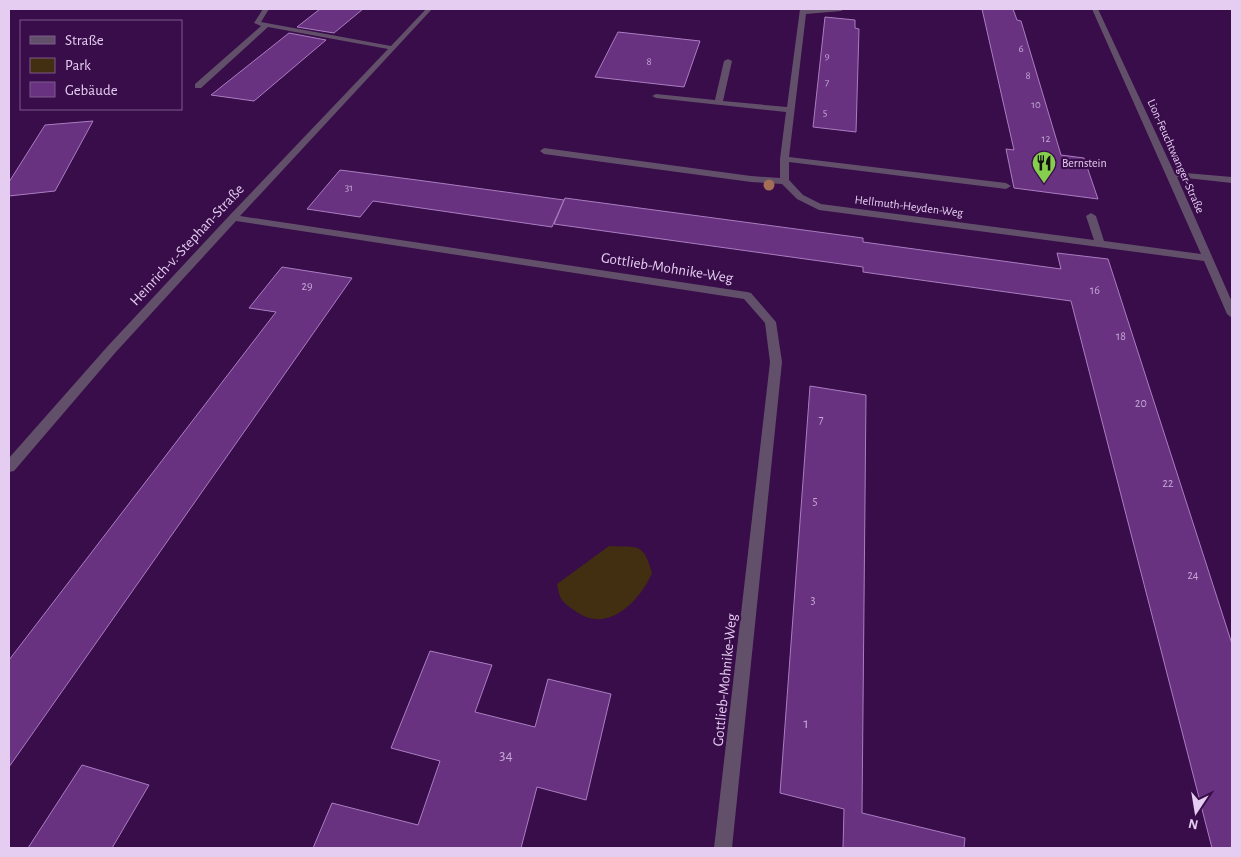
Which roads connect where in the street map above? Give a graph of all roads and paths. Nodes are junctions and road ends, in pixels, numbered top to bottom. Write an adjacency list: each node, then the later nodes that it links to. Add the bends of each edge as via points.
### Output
1 (266, 9): 6 (street, via 257,22)
2 (429, 9): 7 (street, Heinrich-v.-Stephan-Straße)
3 (841, 9): 5 (street)
4 (1095, 9): 15 (street, Lion-Feuchtwanger-Straße)
5 (803, 10): 12 (street)
6 (268, 24): 7 (street); 9 (street)
7 (393, 48): 20 (street, Heinrich-v.-Stephan-Straße)
8 (728, 61): 11 (street)
9 (198, 86)
10 (656, 96): 11 (street)
11 (718, 103): 12 (street)
12 (790, 110): 14 (street)
13 (544, 150): 16 (street, via 751,179)
14 (784, 160): 16 (street); 18 (street)
15 (1171, 174): 17 (street); 22 (street, Lion-Feuchtwanger-Straße)
16 (785, 180): 21 (street, Hellmuth-Heyden-Weg, via 800,197 819,207)
17 (1232, 180)
18 (1006, 186)
19 (1091, 216): 21 (street)
20 (232, 218): 24 (street, Heinrich-v.-Stephan-Straße, via 66,398); 25 (street, Gottlieb-Mohnike-Weg, via 747,296 770,322 776,362)
21 (1100, 244): 22 (street, Hellmuth-Heyden-Weg)
22 (1208, 258): 23 (street, Lion-Feuchtwanger-Straße)
23 (1232, 314)
24 (9, 467)
25 (723, 848)

